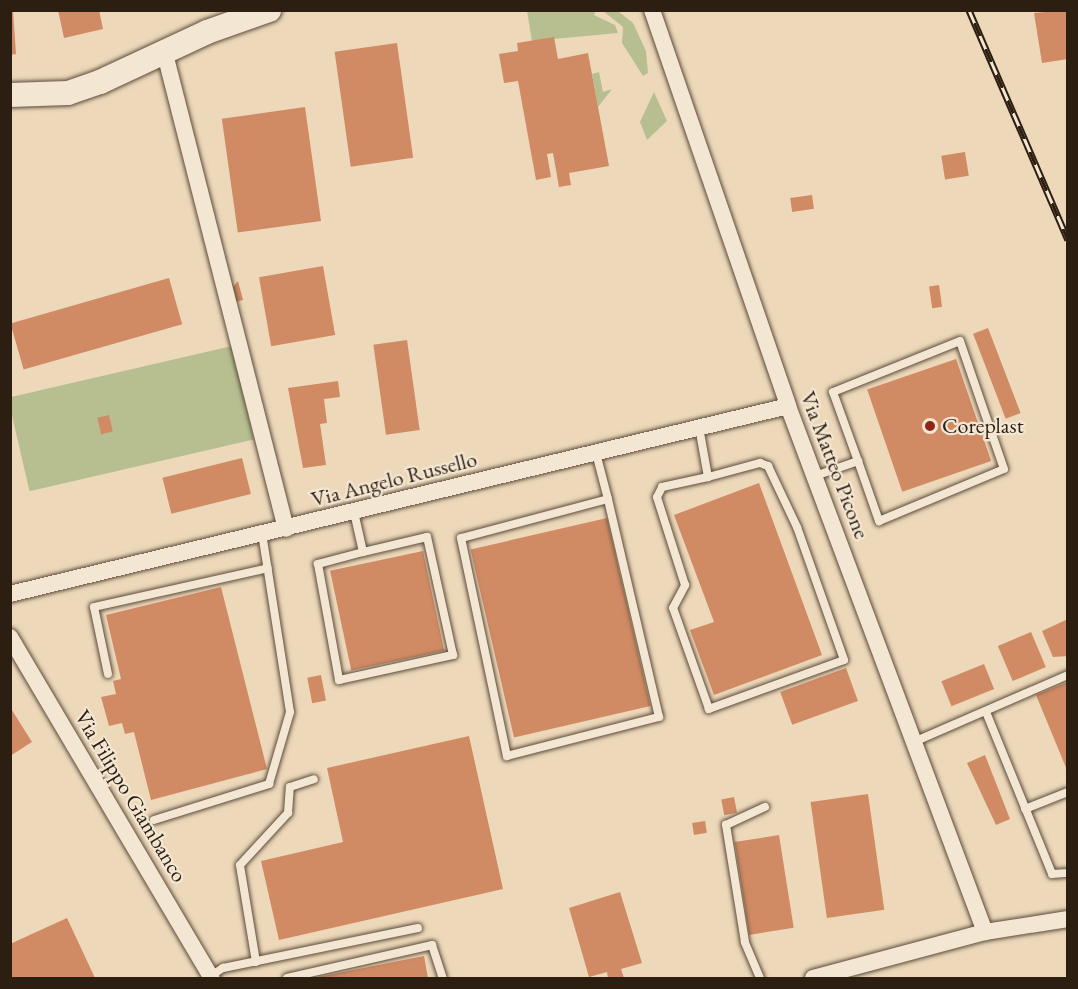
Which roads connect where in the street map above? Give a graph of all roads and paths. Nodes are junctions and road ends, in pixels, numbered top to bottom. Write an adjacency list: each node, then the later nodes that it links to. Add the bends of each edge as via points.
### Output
1 (221, 10): 4 (street)
2 (652, 10): 7 (street, Via Matteo Picone)
3 (261, 11): 4 (street)
4 (207, 32): 5 (street)
5 (165, 54): 6 (street, via 68,93); 15 (street)
6 (10, 95)
7 (788, 406): 8 (street, Via Angelo Russello); 11 (street, Via Matteo Picone)
8 (699, 427): 9 (street, Via Angelo Russello); 12 (lane)
9 (596, 453): 13 (lane); 14 (street, Via Angelo Russello)
10 (858, 461): 10 (lane, via 879,521 1004,469 960,341 833,392); 11 (lane)
11 (815, 476): 24 (street, Via Matteo Picone)
12 (708, 477): 12 (lane, via 760,463 768,466 797,527 844,660 709,709 673,608 685,585 657,496 662,487)
13 (608, 499): 13 (lane, via 461,538 507,756 659,717)
14 (354, 512): 15 (street, Via Angelo Russello); 17 (lane)
15 (286, 529): 16 (street, Via Angelo Russello)
16 (262, 534): 18 (lane); 19 (street, Via Angelo Russello)
17 (363, 552): 17 (lane, via 318,564 339,681 453,656 428,537)
18 (268, 568): 21 (lane, via 94,607); 29 (lane, via 290,712 268,784)
19 (10, 594)
20 (10, 637): 35 (street, Via Filippo Giambanco)
21 (108, 674)
22 (1068, 675): 23 (lane)
23 (986, 712): 24 (lane); 28 (lane)
24 (916, 741): 33 (street, Via Matteo Picone)
25 (314, 779): 34 (lane, via 290,787 288,813 240,865)
26 (1068, 792): 28 (lane)
27 (765, 807): 38 (lane, via 726,825 746,942)
28 (1025, 809): 30 (lane, via 1052,874)
29 (154, 820)
30 (1068, 873)
31 (1068, 919): 33 (street)
32 (418, 928): 34 (lane)
33 (985, 932): 39 (street)
34 (256, 962): 35 (lane)
35 (210, 978)
36 (287, 978): 37 (lane, via 432,945)
37 (443, 978)
38 (760, 978)
39 (813, 978)

